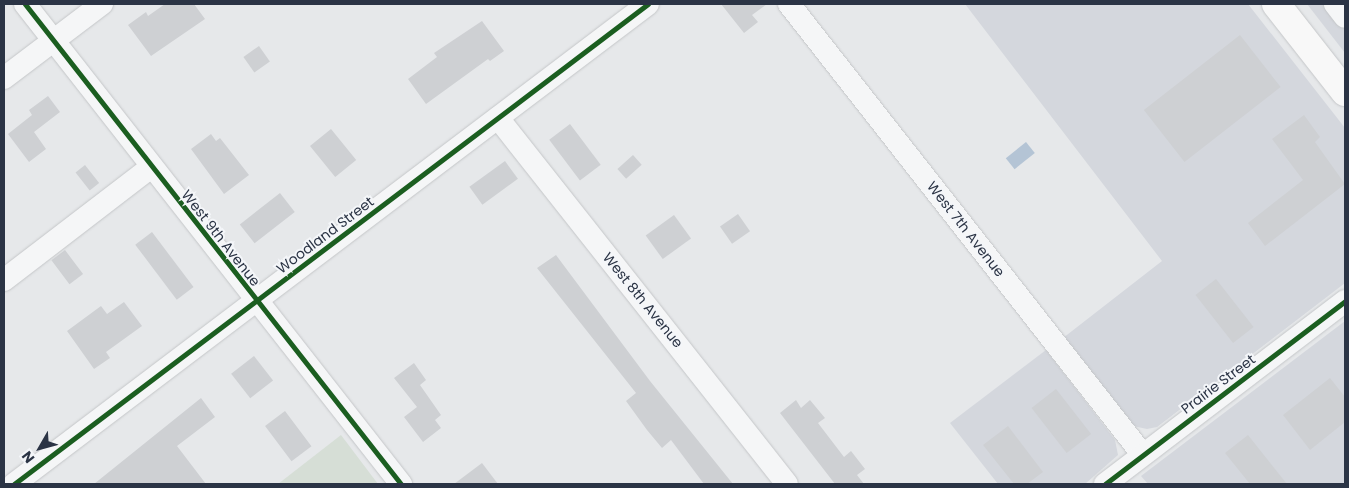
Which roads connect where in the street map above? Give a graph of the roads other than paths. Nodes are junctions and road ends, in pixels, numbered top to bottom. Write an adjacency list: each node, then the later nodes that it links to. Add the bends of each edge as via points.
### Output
1 (25, 4): 8 (street, West 9th Avenue)
2 (102, 4): 8 (street)
3 (648, 4): 11 (street, Woodland Street)
4 (789, 4): 16 (street, West 7th Avenue)
5 (1276, 4): 10 (main road)
6 (1335, 4): 7 (street)
7 (1345, 17)
8 (54, 41): 9 (street); 12 (street, West 9th Avenue)
9 (4, 78)
10 (1345, 92)
11 (498, 118): 14 (street, Woodland Street); 19 (street, West 8th Avenue)
12 (151, 167): 13 (street); 14 (street, West 9th Avenue)
13 (4, 280)
14 (257, 301): 17 (street, Woodland Street); 18 (street, West 9th Avenue)
15 (1345, 301): 16 (street, Prairie Street)
16 (1143, 455): 20 (street, Prairie Street)
17 (14, 484)
18 (401, 484)
19 (787, 484)
20 (1105, 484)

